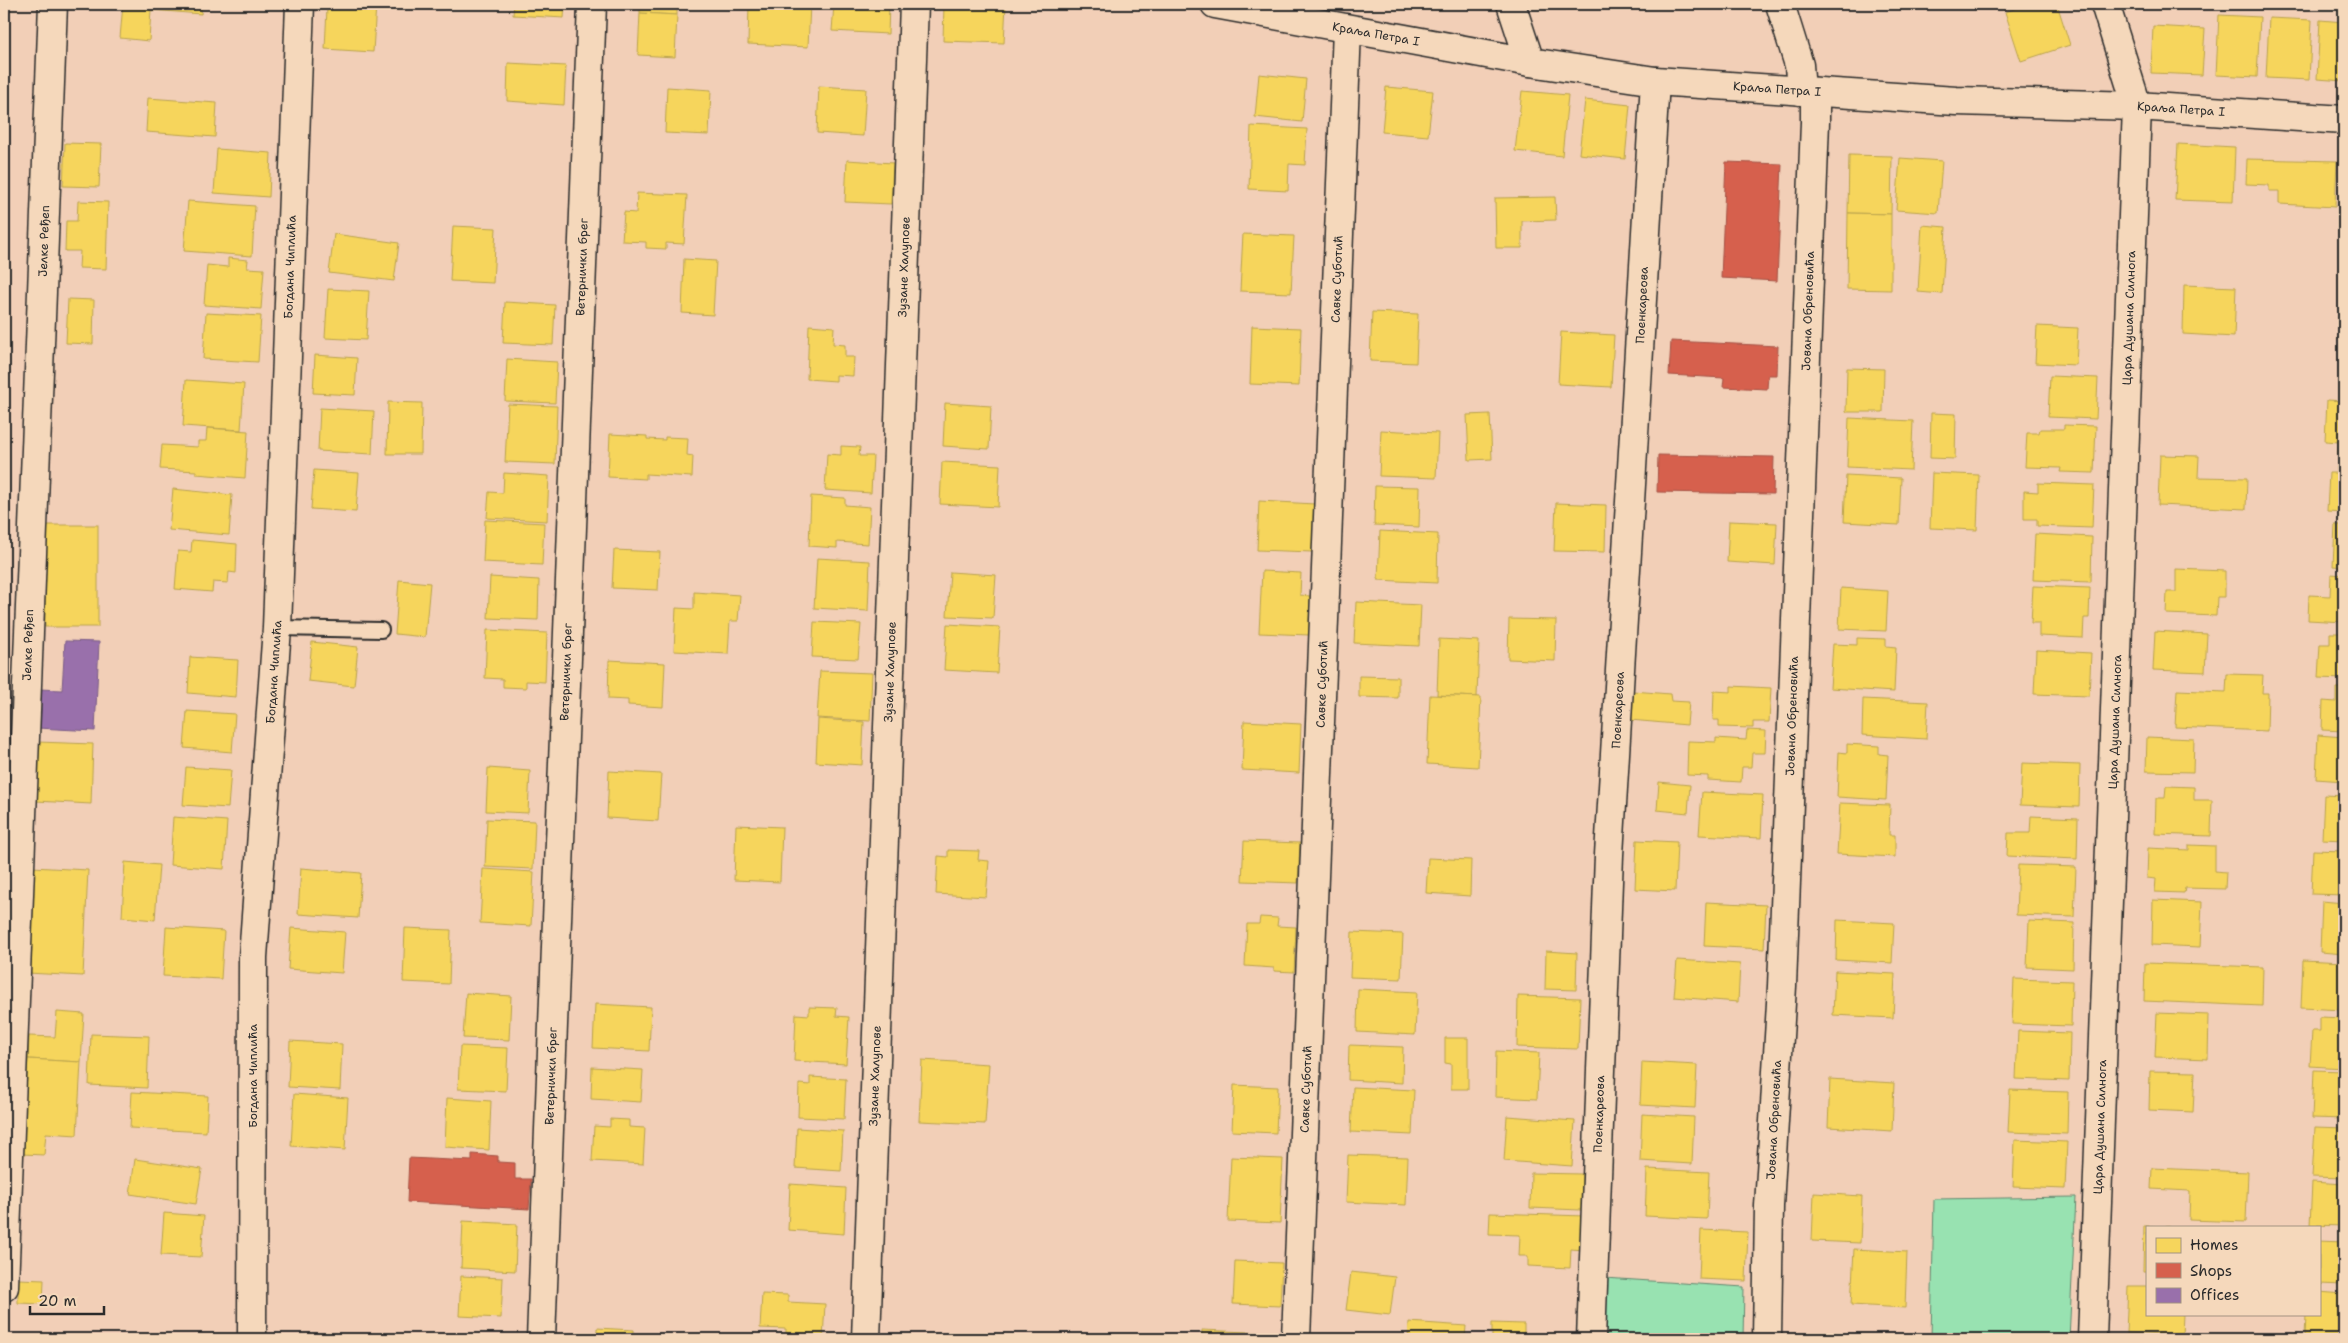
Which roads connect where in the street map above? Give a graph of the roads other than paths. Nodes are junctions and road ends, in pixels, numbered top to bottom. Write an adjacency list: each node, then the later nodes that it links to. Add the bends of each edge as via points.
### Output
1 (53, 4): 17 (street, Јелке Ређеп)
2 (300, 4): 15 (street, Богдана Чиплића)
3 (592, 4): 19 (street, Ветернички брег)
4 (914, 4): 20 (street, Зузане Халупове)
5 (1215, 4): 9 (street, Краља Петра I)
6 (1512, 4): 10 (street)
7 (1780, 4): 12 (street, Јована Обреновића)
8 (2105, 4): 13 (street, Цара Душана Силнога)
9 (1347, 29): 10 (street, Краља Петра I); 21 (street, Савке Суботић)
10 (1530, 62): 11 (street, Краља Петра I)
11 (1655, 81): 12 (street, Краља Петра I); 22 (street, Поенкареова, via 1609,855)
12 (1808, 91): 13 (street, Краља Петра I, via 1956,101); 23 (street, Јована Обреновића, via 1815,122 1782,986 1769,1206)
13 (2137, 106): 14 (street, Краља Петра I); 24 (street, Цара Душана Силнога)
14 (2344, 120)
15 (277, 628): 16 (lane); 18 (street, Богдана Чиплића, via 253,957)
16 (381, 630)
17 (4, 1287)
18 (252, 1339)
19 (541, 1339)
20 (866, 1339)
21 (1296, 1339)
22 (1591, 1339)
23 (1767, 1339)
24 (2092, 1339)

